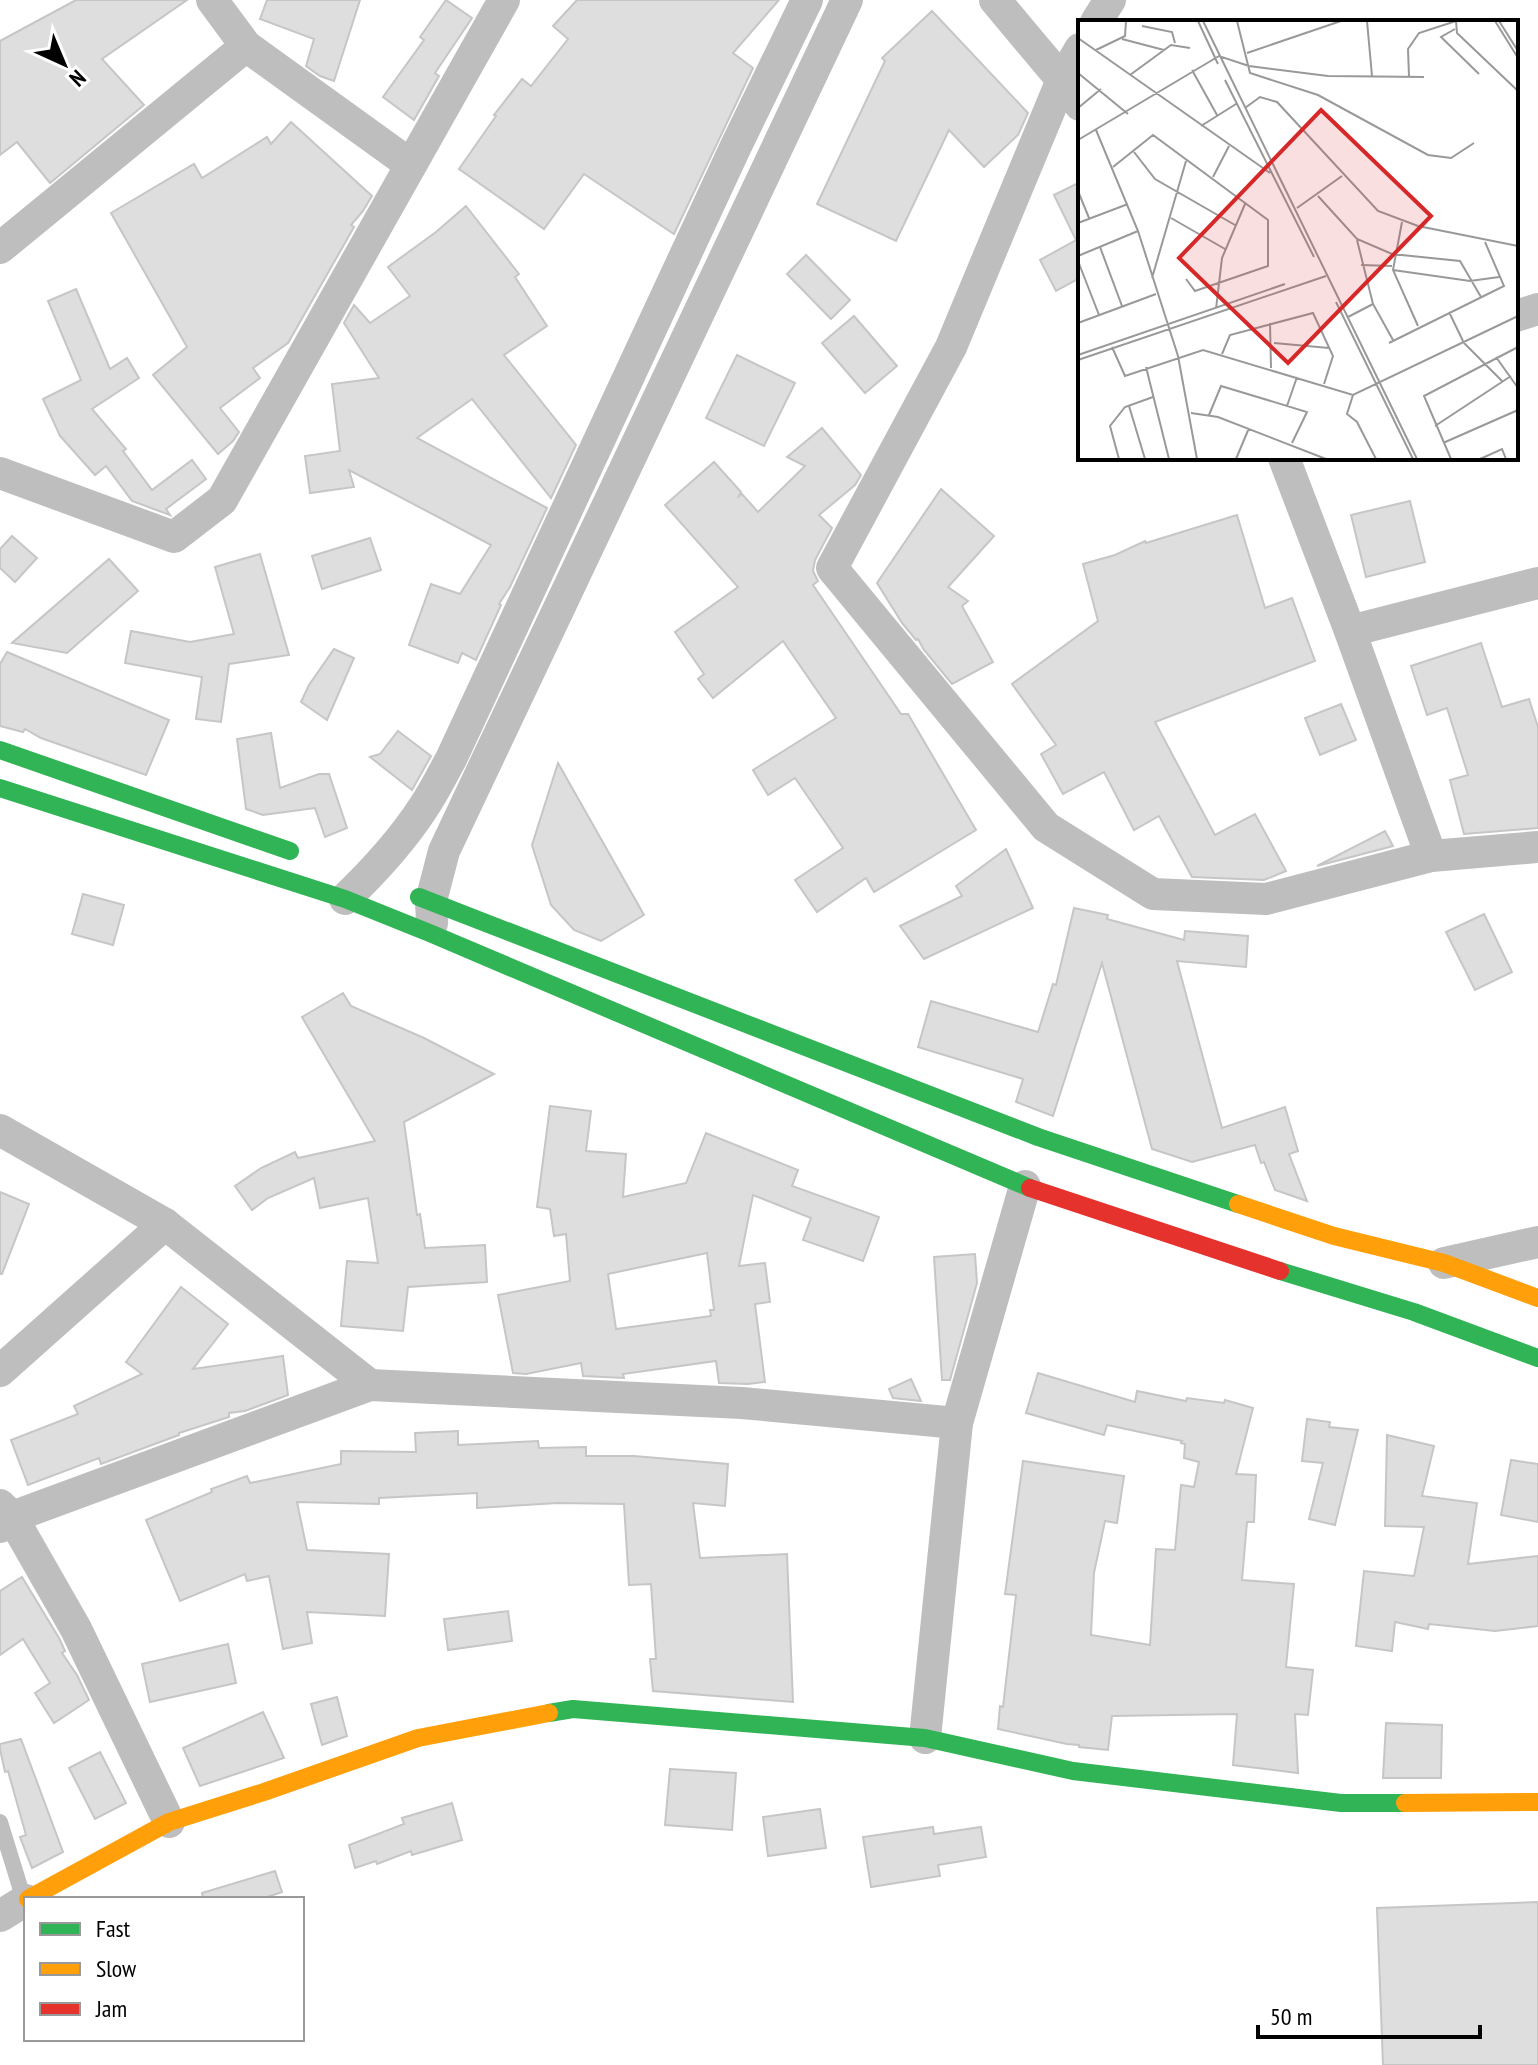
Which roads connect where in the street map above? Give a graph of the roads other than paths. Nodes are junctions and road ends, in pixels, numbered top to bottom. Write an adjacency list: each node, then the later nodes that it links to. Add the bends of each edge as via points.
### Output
1 (212, 0): 8 (street)
2 (504, 0): 11 (street)
3 (807, 0): 24 (street, via 451,759 416,819)
4 (847, 0): 25 (street, via 444,851)
5 (995, 0): 10 (street)
6 (1110, 0): 7 (street)
7 (1097, 20)
8 (246, 46): 11 (street); 12 (street)
9 (1078, 59): 10 (street)
10 (1071, 92): 22 (street, via 951,347 832,568 1046,827 1153,894 1266,899)
11 (411, 165): 16 (street, via 222,500 174,537)
12 (0, 248)
13 (1538, 309): 14 (street)
14 (1518, 315)
15 (1285, 460): 18 (street)
16 (0, 473)
17 (1538, 583): 18 (street)
18 (1350, 631): 22 (street)
19 (0, 750): 23 (street)
20 (0, 788): 24 (street)
21 (1538, 847): 22 (street)
22 (1431, 856)
23 (308, 857)
24 (361, 883): 26 (street)
25 (418, 896): 26 (street); 31 (street, via 1038,1137)
26 (432, 934): 28 (street)
27 (0, 1130): 29 (street)
28 (1025, 1186): 33 (street, via 1304,1279 1418,1306); 36 (street)
29 (165, 1224): 34 (street); 35 (street)
30 (1538, 1242): 31 (street)
31 (1440, 1270): 32 (street)
32 (1538, 1298)
33 (1538, 1358)
34 (0, 1371)
35 (370, 1385): 36 (street, via 742,1403); 37 (street)
36 (957, 1423): 38 (street)
37 (4, 1516): 41 (street, via 76,1629)
38 (925, 1738): 39 (street, via 1073,1771 1341,1803); 41 (street, via 573,1709 418,1738)
39 (1538, 1802)
40 (0, 1822): 43 (lane)
41 (169, 1822): 42 (street)
42 (33, 1897)
43 (20, 1904)

